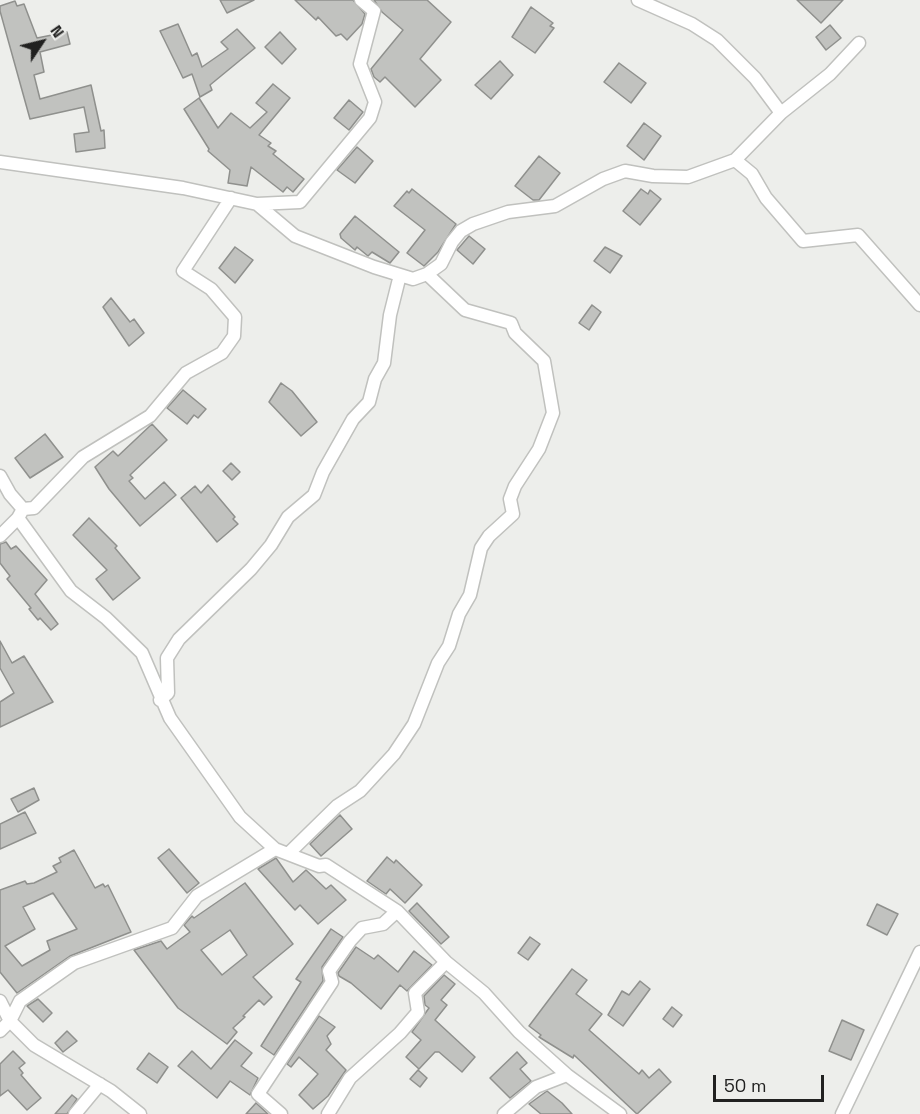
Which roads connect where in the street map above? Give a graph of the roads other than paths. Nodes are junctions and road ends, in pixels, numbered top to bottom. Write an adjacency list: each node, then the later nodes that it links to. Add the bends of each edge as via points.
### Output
1 (361, 0): 8 (street, via 374,10 360,64 375,102 370,118 300,202)
2 (638, 0): 4 (street, via 717,40 755,78)
3 (859, 43): 4 (street, via 830,74)
4 (781, 113): 5 (street)
5 (735, 160): 9 (street, via 688,177 625,171 555,206 508,212 473,224 461,231 441,264); 11 (street, via 752,174 766,198 803,241 858,235)
6 (0, 162): 7 (street)
7 (231, 198): 8 (street); 13 (street, via 183,271 211,290 235,317 234,336 222,353 186,373 150,416 83,457 34,508)
8 (257, 204): 10 (street, via 295,236)
9 (427, 274): 10 (street, via 413,279); 17 (street, via 465,310 511,323 515,333 544,361 553,413 539,449 514,486 510,499 513,514 481,548 470,595 414,724 394,754 360,791 337,806)
10 (400, 275): 15 (street, via 384,363 369,402 353,419 314,495 288,517 251,569 179,639 167,658 168,693)
11 (920, 305)
12 (0, 476): 13 (street)
13 (21, 513): 14 (street); 15 (street, via 71,591 142,653)
14 (0, 536)
15 (160, 700): 16 (street, via 240,817)
16 (274, 849): 17 (street); 22 (street, via 197,896 172,928 74,963 21,1001)
17 (288, 854): 18 (street, via 326,865)
18 (397, 910): 20 (street); 28 (street, via 383,924 362,928 350,941 329,971 332,982 258,1094)
19 (920, 952): 32 (street)
20 (446, 962): 24 (street, via 484,993 519,1032); 29 (street, via 415,993 418,1012 350,1078)
21 (0, 1001): 22 (street)
22 (10, 1021): 23 (street); 25 (street, via 34,1045)
23 (0, 1031)
24 (567, 1075): 30 (street, via 536,1087); 31 (street)
25 (100, 1084): 26 (street); 27 (street)
26 (75, 1114)
27 (140, 1114)
28 (281, 1114)
29 (328, 1114)
30 (504, 1114)
31 (620, 1114)
32 (842, 1114)

